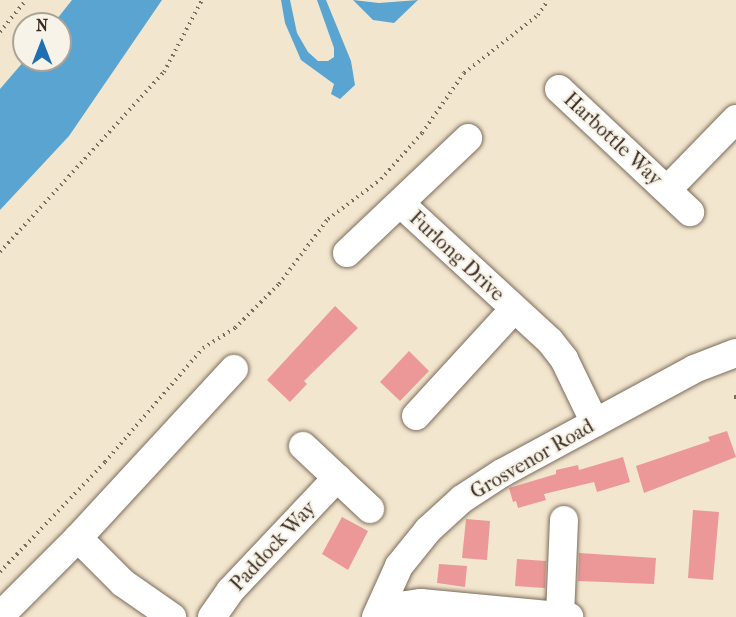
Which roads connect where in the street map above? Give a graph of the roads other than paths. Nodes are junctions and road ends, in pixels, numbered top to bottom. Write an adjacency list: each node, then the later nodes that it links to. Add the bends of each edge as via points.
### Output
1 (559, 89): 4 (street, Harbottle Way)
2 (736, 119): 4 (street, Harbottle Way)
3 (468, 138): 5 (street, Furlong Drive)
4 (667, 190): 6 (street, Harbottle Way)
5 (401, 204): 7 (street, Furlong Drive); 8 (street, Furlong Drive)
6 (690, 212)
7 (347, 253)
8 (514, 309): 11 (street, Furlong Drive); 12 (street, Furlong Drive, via 531,321 564,359)
9 (736, 353): 12 (street, Grosvenor Road, via 694,369)
10 (234, 369): 17 (street)
11 (416, 416)
12 (595, 423): 22 (street, Grosvenor Road, via 462,499 399,566)
13 (303, 446): 14 (street)
14 (337, 478): 15 (street); 21 (street, Paddock Way, via 230,591)
15 (370, 509)
16 (564, 520): 23 (street)
17 (78, 538): 19 (street); 20 (street, via 123,584)
18 (412, 610): 23 (street)
19 (0, 616)
20 (172, 617)
21 (212, 617)
22 (376, 617)
23 (564, 617)

